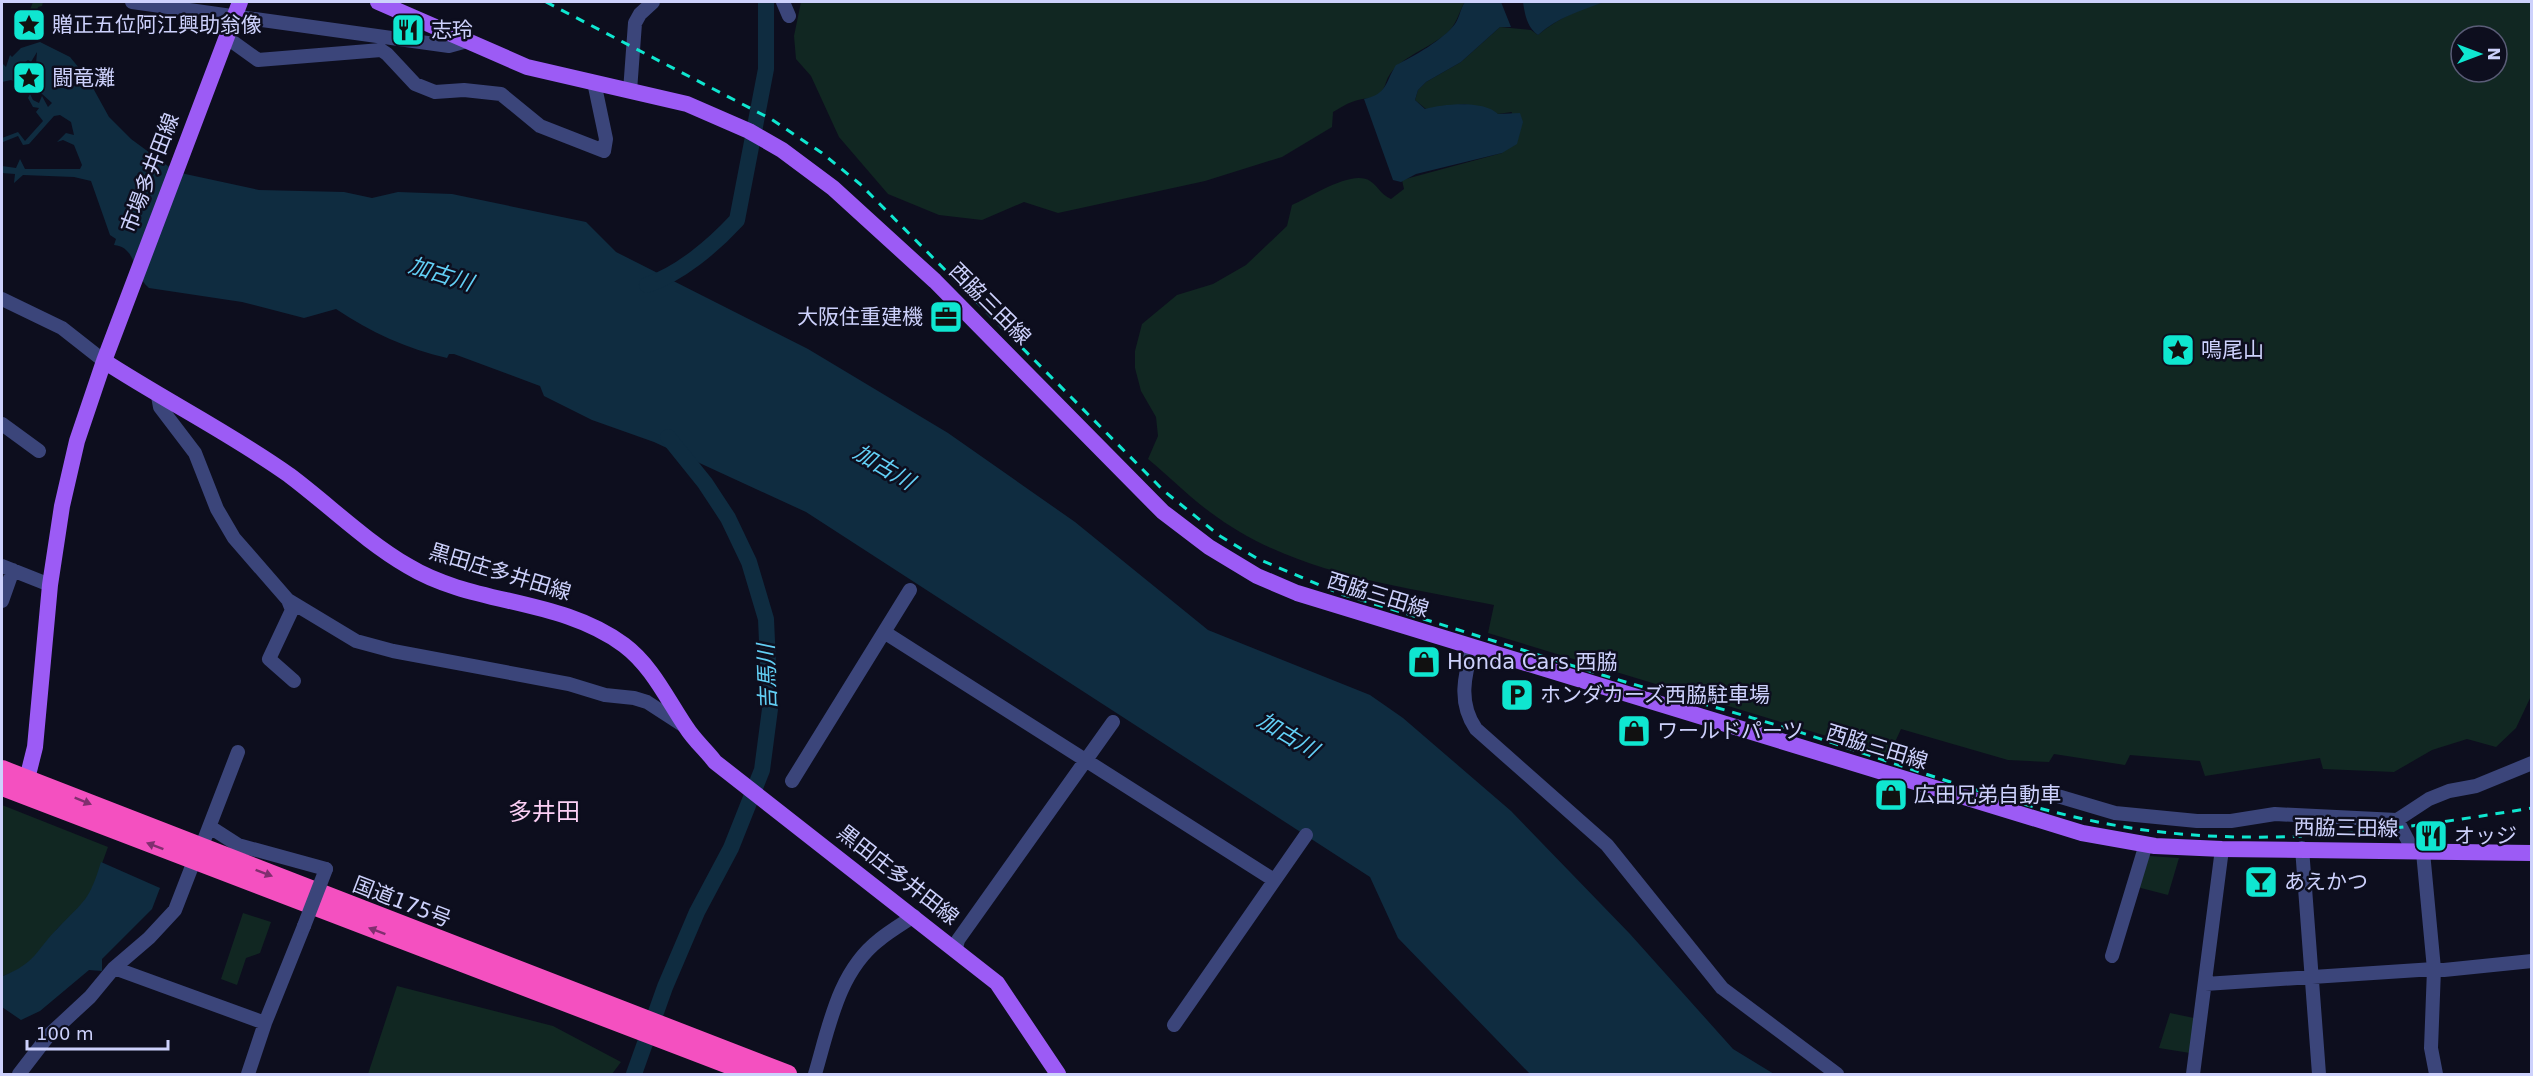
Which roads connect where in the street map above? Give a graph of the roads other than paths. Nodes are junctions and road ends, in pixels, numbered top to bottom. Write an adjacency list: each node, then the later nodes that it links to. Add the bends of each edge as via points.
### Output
1 (132, 2): 5 (street)
2 (378, 2): 8 (main road, 西脇三田線)
3 (654, 2): 10 (street, via 636,23)
4 (783, 2): 6 (street)
5 (237, 9): 7 (main road, 市場多井田線); 8 (street, via 449,45)
6 (789, 16)
7 (226, 37): 9 (street, via 258,60 381,50 415,84 435,92 501,94 540,126 604,151 606,139); 12 (main road, 市場多井田線)
8 (467, 41): 9 (main road, 西脇三田線, via 527,67)
9 (594, 82): 10 (main road, 西脇三田線)
10 (630, 91): 22 (main road, 西脇三田線, via 687,104 754,134 833,188 919,266 1162,512 1209,547 1257,576 1297,593)
11 (2, 298): 12 (street, via 62,328)
12 (104, 360): 13 (main road, 黒田庄多井田線); 17 (main road, via 77,441)
13 (158, 396): 19 (street, via 160,407 195,453 217,509 234,538); 25 (main road, 黒田庄多井田線, via 288,475 409,567 469,591 550,609 604,632 641,660)
14 (2, 424): 15 (street)
15 (39, 451)
16 (7, 568): 17 (street); 20 (street)
17 (50, 585): 32 (main road, via 35,747)
18 (910, 590): 21 (street)
19 (288, 600): 23 (street, via 292,610 269,659); 25 (street, via 356,641 634,698)
20 (2, 601)
21 (884, 632): 27 (street); 30 (street)
22 (1473, 647): 37 (main road, 西脇三田線, via 2082,833); 60 (street, via 1463,697 1476,729 1607,844 1722,988)
23 (294, 681)
24 (1113, 722): 27 (street)
25 (686, 727): 44 (main road, 黒田庄多井田線, via 716,762)
26 (238, 752): 35 (street)
27 (1086, 759): 43 (street); 45 (street, via 958,939)
28 (2532, 763): 34 (street, via 2476,786 2449,791)
29 (2, 770): 32 (highway, 国道175号)
30 (792, 781)
31 (2, 787): 32 (highway, 国道175号)
32 (25, 787): 42 (highway, 国道175号)
33 (2044, 792): 34 (street, via 2115,813 2159,818 2231,821 2275,814)
34 (2397, 820): 40 (street)
35 (210, 826): 42 (street); 52 (street, bridge, via 238,845 326,869)
36 (1306, 835): 43 (street)
37 (2146, 844): 39 (main road, 西脇三田線); 46 (street)
38 (2302, 848): 39 (main road, 西脇三田線); 40 (main road, 西脇三田線); 50 (street)
39 (2222, 849): 51 (street)
40 (2419, 852): 41 (main road, 西脇三田線); 49 (street)
41 (2532, 853)
42 (198, 855): 48 (street, via 175,910); 54 (highway, 国道175号)
43 (1274, 880): 53 (street)
44 (914, 916): 45 (main road, 黒田庄多井田線); 58 (street, via 878,940 858,962 839,995)
45 (956, 948): 59 (main road, 黒田庄多井田線, via 997,983)
46 (2112, 956)
47 (2532, 961): 49 (street)
48 (114, 968): 52 (street); 55 (street, via 49,1035)
49 (2434, 969): 50 (street); 63 (street, via 2431,1048)
50 (2311, 977): 51 (street); 62 (street)
51 (2205, 984): 61 (street)
52 (265, 1023): 56 (street)
53 (1174, 1025)
54 (751, 1070): 57 (highway, 国道175号)
55 (19, 1074)
56 (248, 1074)
57 (788, 1074)
58 (815, 1074)
59 (1058, 1074)
60 (1838, 1074)
61 (2193, 1074)
62 (2319, 1074)
63 (2436, 1074)

